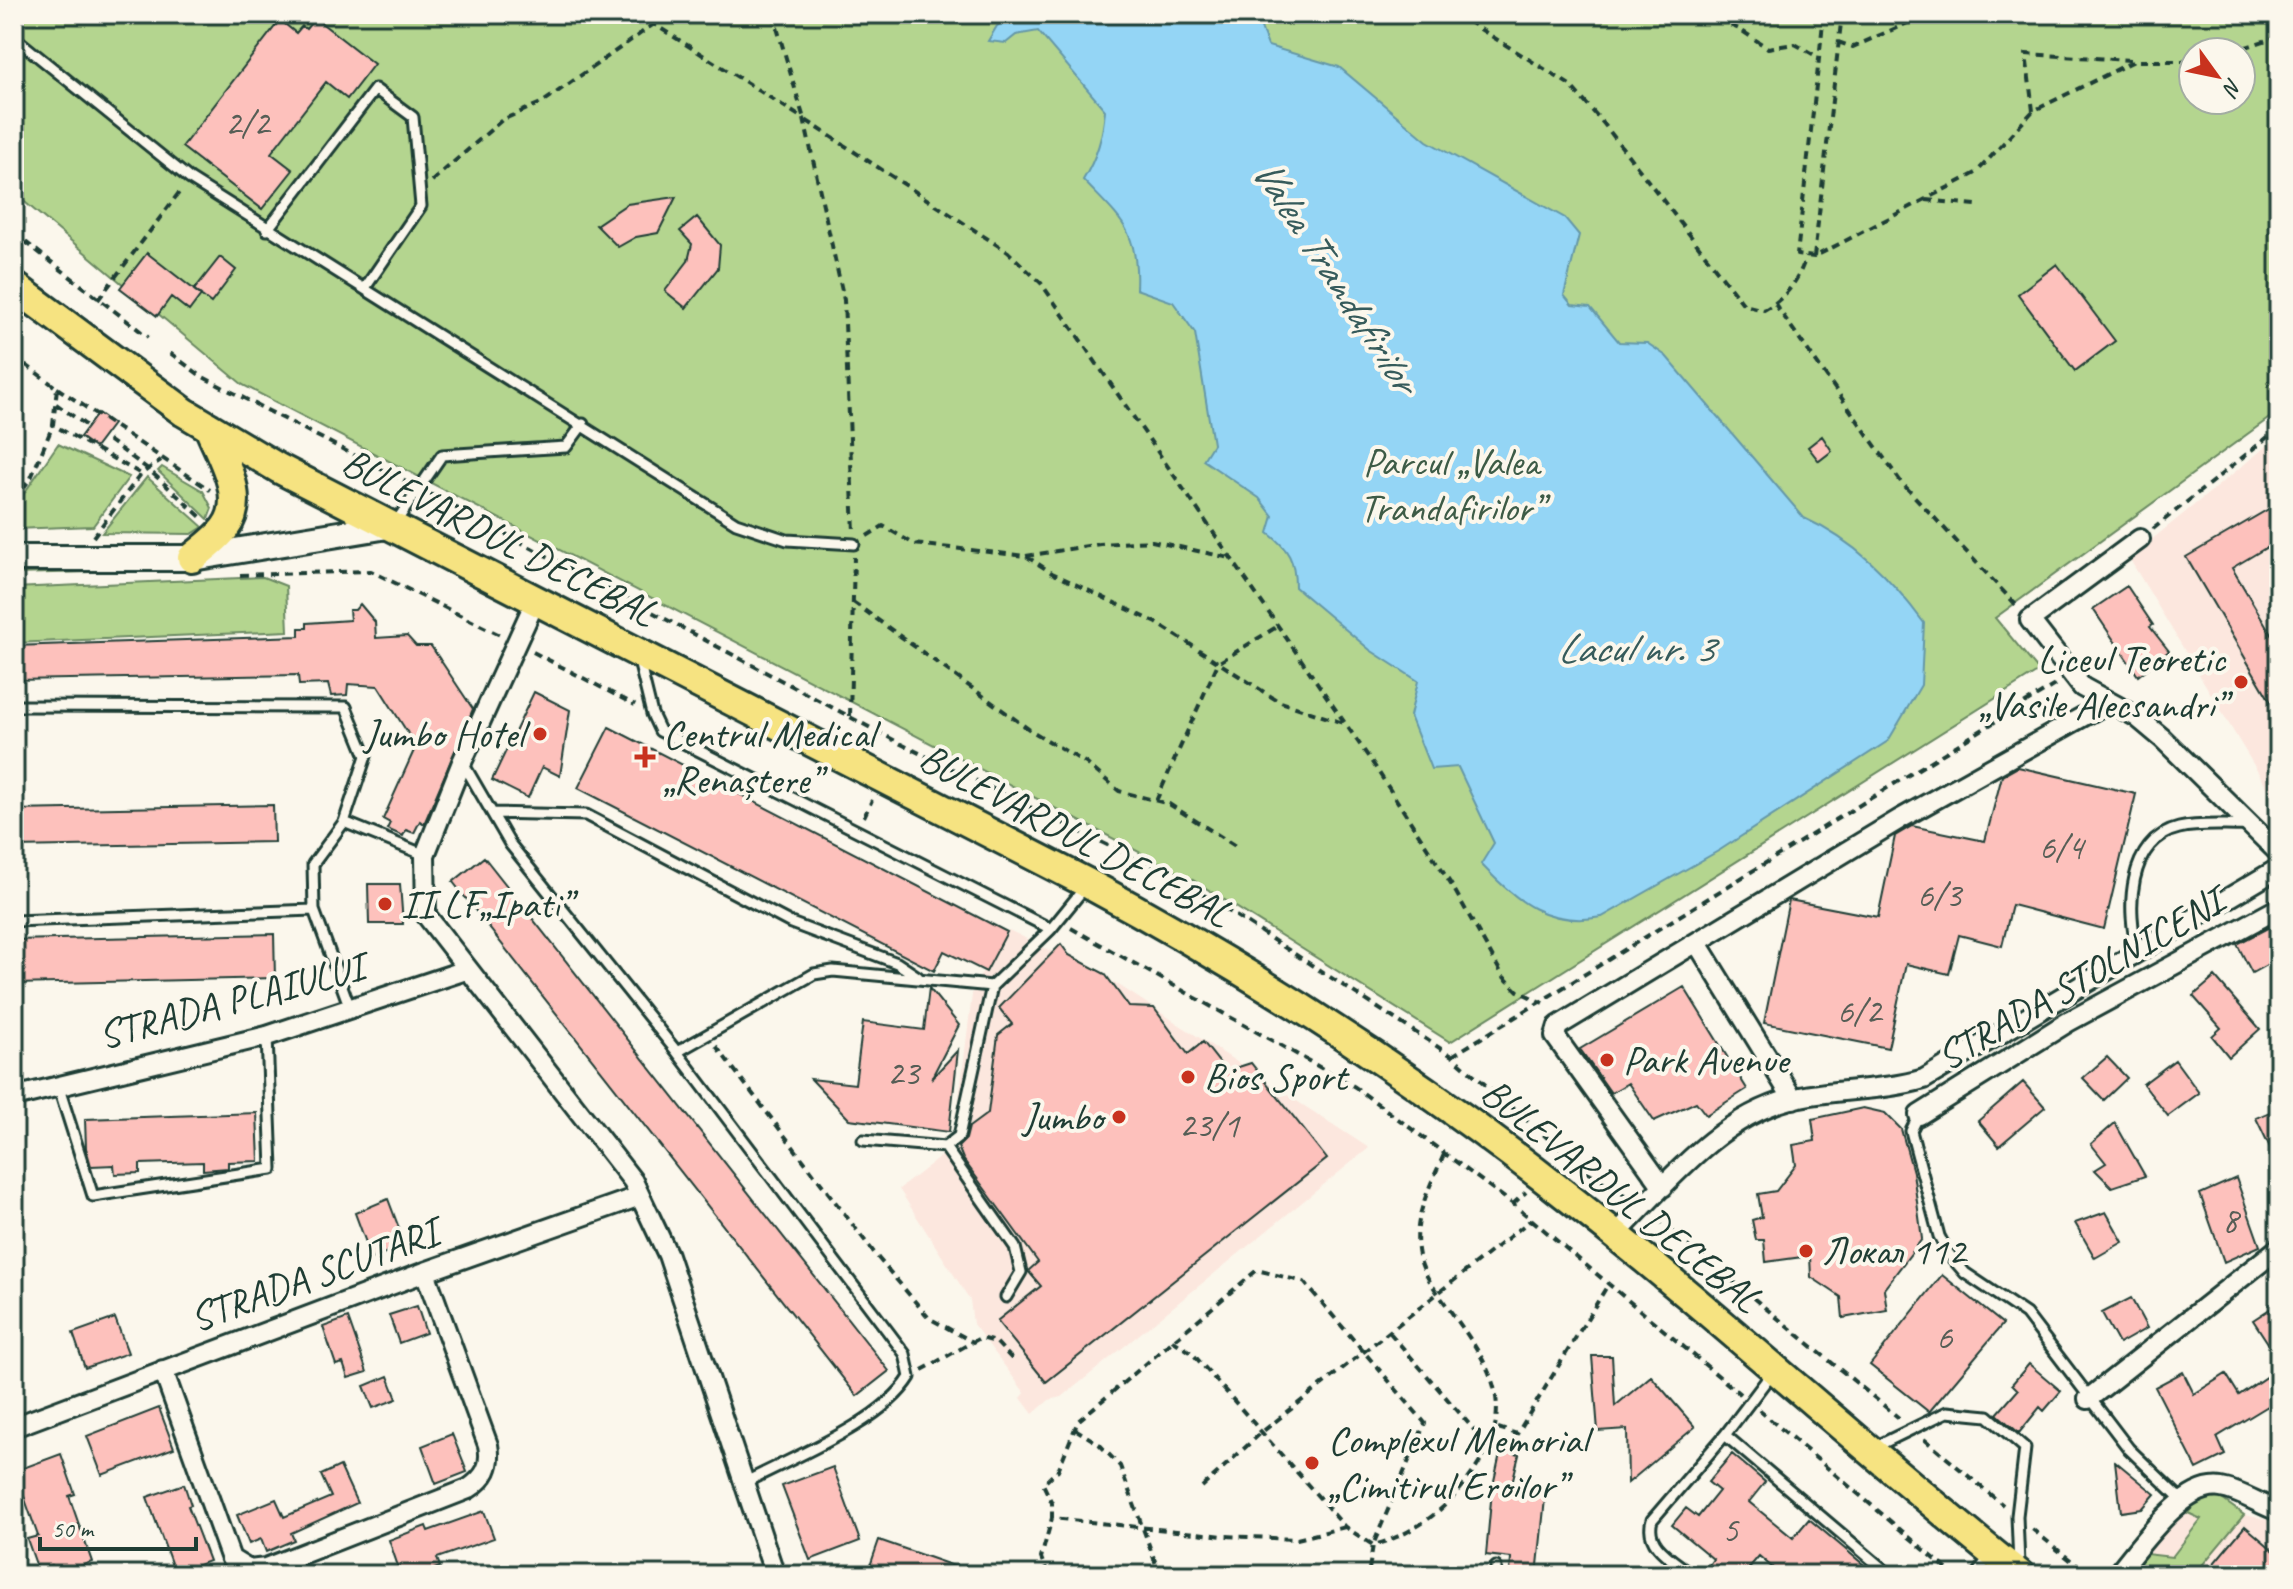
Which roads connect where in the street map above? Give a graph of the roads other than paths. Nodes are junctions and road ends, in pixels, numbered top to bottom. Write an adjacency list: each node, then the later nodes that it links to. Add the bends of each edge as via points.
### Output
1 (14, 37): 2 (lane, via 190,179)
2 (267, 230): 4 (lane); 4 (lane, via 375,89 413,117 421,206)
3 (14, 286): 6 (main road, BULEVARDUL DECEBAL)
4 (365, 288): 5 (lane)
5 (583, 424): 7 (lane, via 566,447 442,455); 9 (lane, via 736,523 787,540)
6 (209, 427): 7 (main road, BULEVARDUL DECEBAL); 11 (main road, via 234,489 235,510 225,529)
7 (394, 525): 11 (street); 12 (main road, BULEVARDUL DECEBAL)
8 (2140, 539): 14 (street, via 2030,620 2070,676)
9 (854, 544)
10 (14, 558): 11 (street)
11 (192, 558)
12 (535, 602): 13 (main road, BULEVARDUL DECEBAL); 16 (street)
13 (637, 654): 23 (main road, BULEVARDUL DECEBAL); 27 (lane, via 660,731)
14 (2109, 702): 19 (street, via 2162,738); 28 (street, via 1900,819)
15 (14, 706): 18 (lane, via 346,707 366,756)
16 (462, 762): 17 (lane); 21 (street)
17 (492, 813): 31 (lane, via 586,815 791,923 897,963); 35 (lane, via 510,844)
18 (344, 822): 21 (lane); 25 (lane, via 313,864)
19 (2251, 825): 20 (street); 29 (lane, via 2183,827 2153,843 2138,866 2132,892)
20 (2277, 848)
21 (425, 855): 30 (street, via 426,915)
22 (2279, 868): 29 (street)
23 (1087, 883): 27 (lane); 44 (main road, BULEVARDUL DECEBAL, via 1209,949 1365,1049)
24 (2279, 908): 39 (street, STRADA STOLNICENI, via 2068,1022)
25 (314, 910): 26 (lane); 33 (lane)
26 (14, 921)
27 (1051, 929): 32 (lane)
28 (1697, 943): 38 (street); 42 (street, via 1555,1031)
29 (2139, 952): 38 (street, via 1924,1079 1894,1088)
30 (466, 970): 33 (street, STRADA PLAIULUI); 43 (street, via 596,1130)
31 (921, 979): 32 (lane); 35 (lane, via 814,974)
32 (992, 986): 41 (lane, via 959,1136)
33 (350, 1008): 34 (street, STRADA PLAIULUI)
34 (267, 1036): 36 (street, STRADA PLAIULUI); 36 (lane, via 272,1169 93,1196)
35 (677, 1052): 54 (lane, via 905,1354 910,1377 898,1396)
36 (58, 1085): 37 (street, STRADA PLAIULUI)
37 (14, 1097)
38 (1793, 1099): 42 (street, via 1720,1134)
39 (1919, 1115): 50 (lane, via 1911,1131 1948,1253 1965,1273 2026,1314)
40 (863, 1140): 41 (lane)
41 (945, 1147): 47 (lane, via 1015,1247 1021,1272)
42 (1663, 1187): 44 (street)
43 (640, 1196): 46 (street, STRADA SCUTARI); 54 (street, via 668,1255)
44 (1614, 1236): 48 (main road, BULEVARDUL DECEBAL)
45 (2279, 1248): 50 (street)
46 (425, 1272): 49 (street, STRADA SCUTARI); 49 (street, via 488,1445 485,1473 468,1489 266,1568 249,1570 231,1559)
47 (1006, 1297)
48 (1774, 1369): 52 (lane); 53 (main road, BULEVARDUL DECEBAL)
49 (163, 1370): 51 (street, STRADA SCUTARI)
50 (2088, 1399): 55 (lane, via 2129,1449)
51 (14, 1427)
52 (1725, 1435): 59 (lane, via 1650,1528 1653,1542); 60 (lane)
53 (1871, 1449): 57 (main road, BULEVARDUL DECEBAL); 61 (lane, via 1947,1412 1988,1416 2025,1448 2017,1516)
54 (744, 1483): 58 (street)
55 (2182, 1500): 56 (street, via 2197,1490 2224,1488); 62 (street)
56 (2275, 1512)
57 (1984, 1564): 61 (main road, BULEVARDUL DECEBAL)
58 (775, 1575)
59 (1692, 1575)
60 (1890, 1575)
61 (2020, 1575)
62 (2116, 1575)

